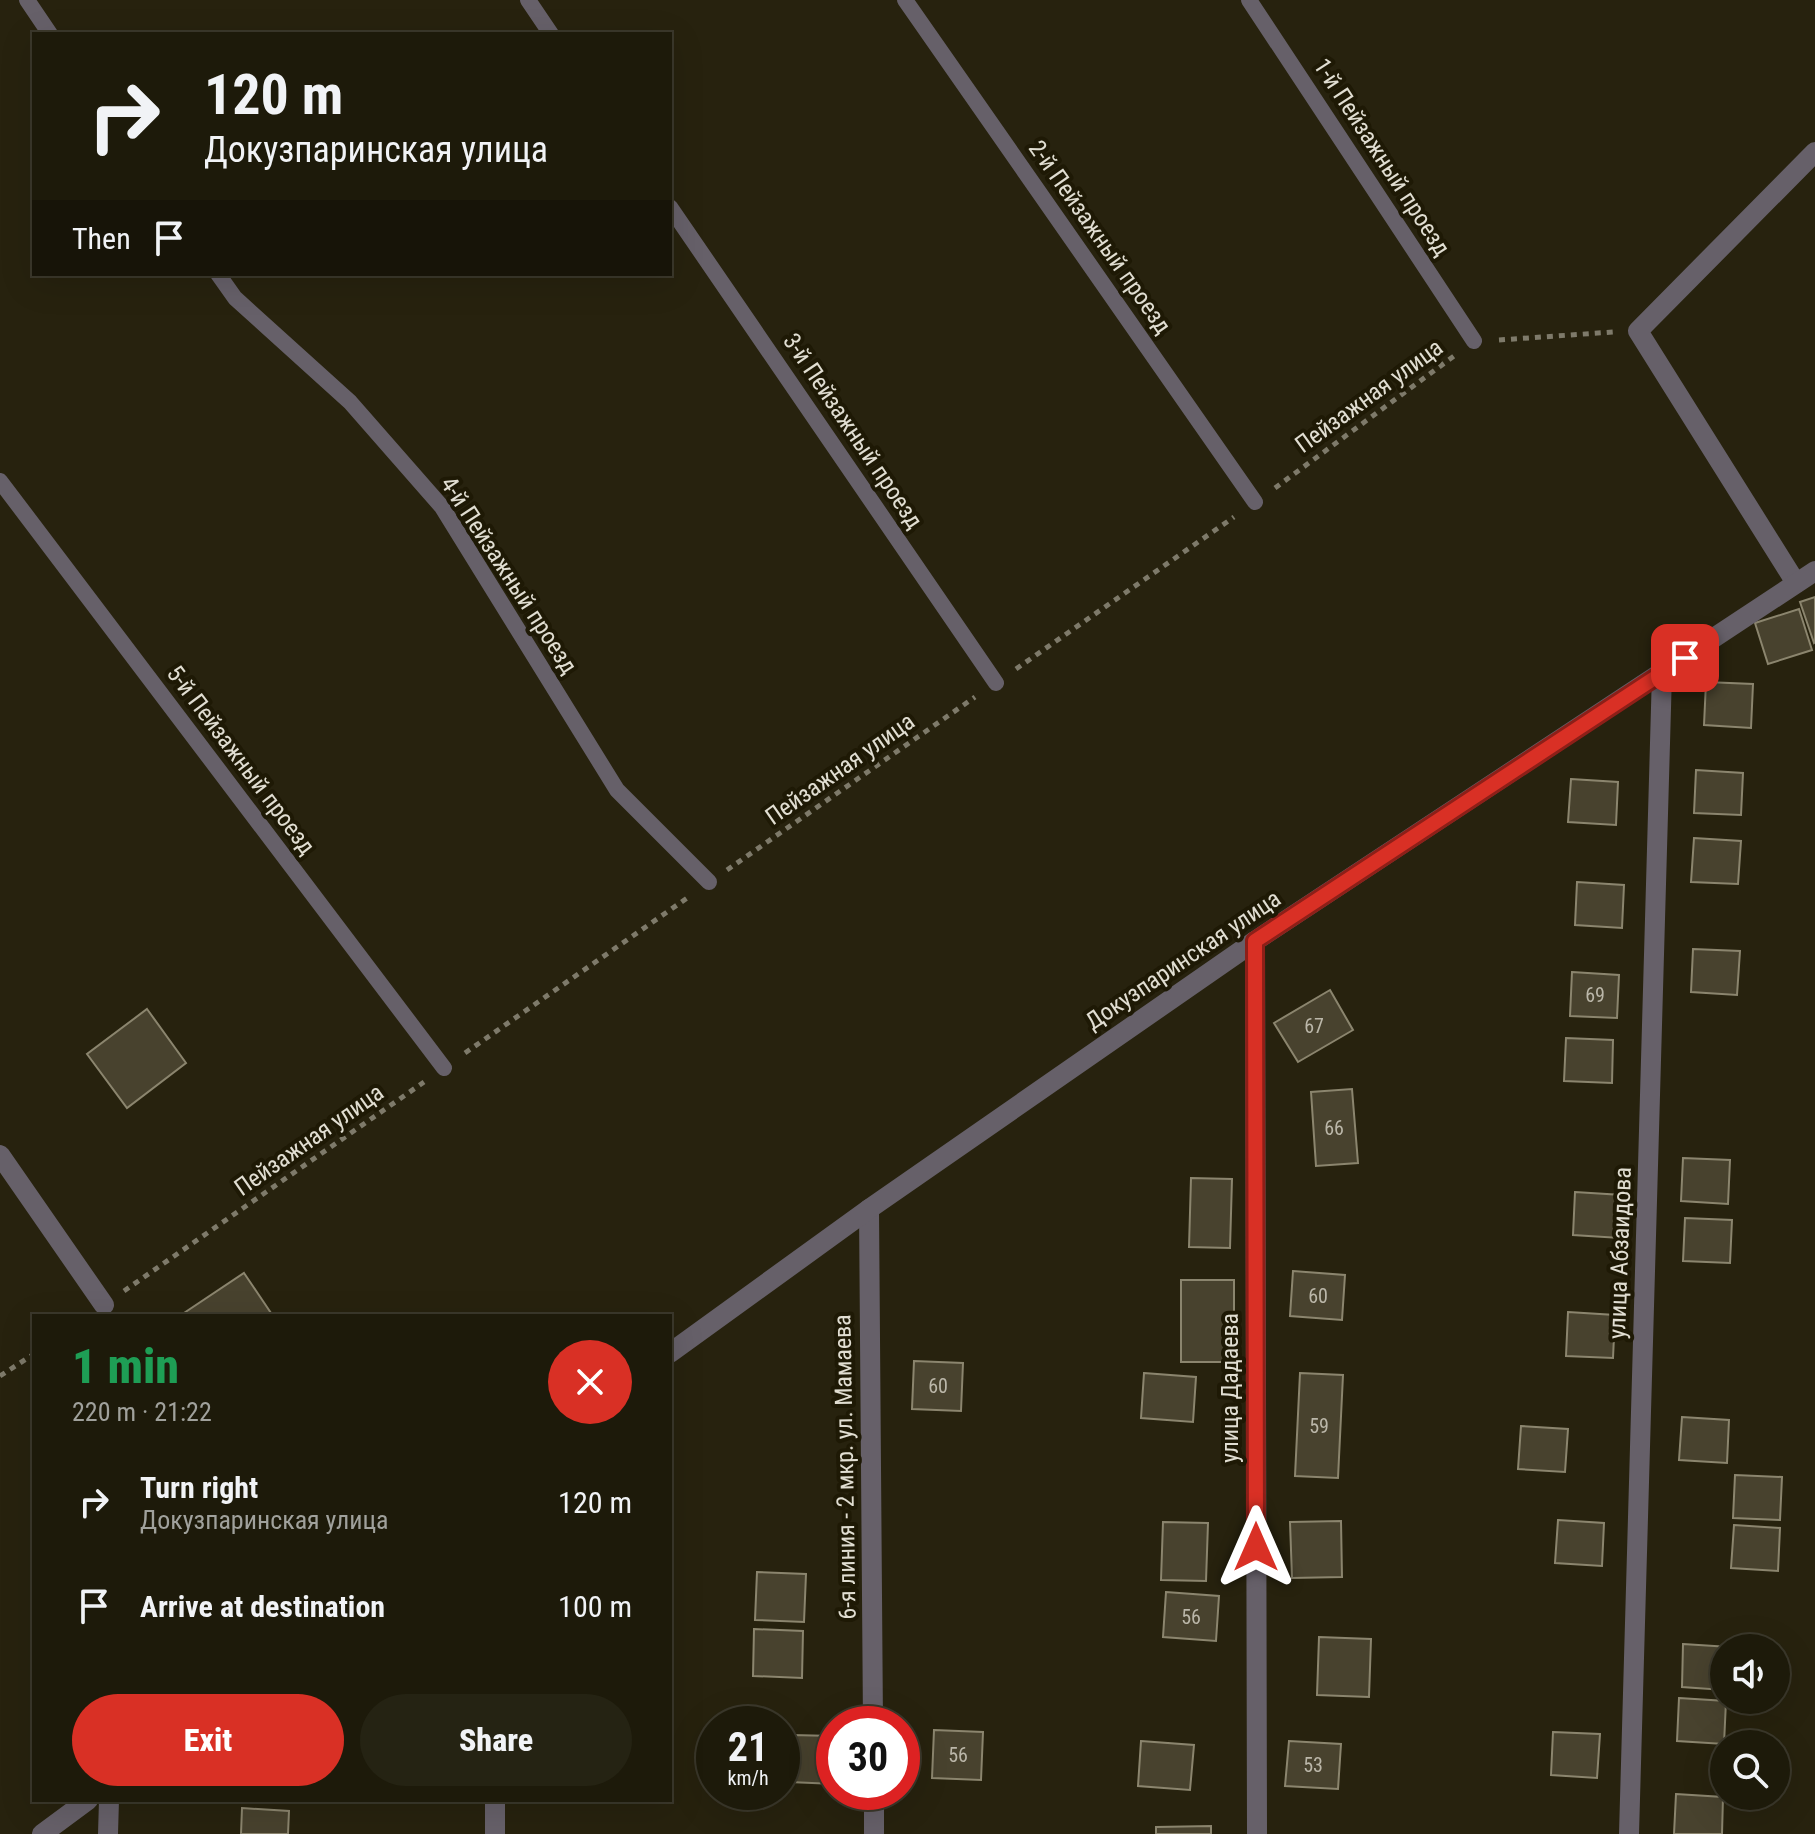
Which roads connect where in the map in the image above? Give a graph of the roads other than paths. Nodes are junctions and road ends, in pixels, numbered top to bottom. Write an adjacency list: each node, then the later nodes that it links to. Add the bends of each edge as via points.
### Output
1 (27, 0): 5 (lane)
2 (528, 0): 6 (lane)
3 (905, 0): 12 (lane, 2-й Пейзажный проезд)
4 (1249, 0): 10 (lane, 1-й Пейзажный проезд)
5 (49, 32)
6 (550, 32)
7 (1815, 152): 14 (street, via 1638,331)
8 (672, 210): 16 (lane, 3-й Пейзажный проезд)
9 (219, 276): 17 (lane, 4-й Пейзажный проезд, via 235,298 350,402 442,507 617,790)
10 (1474, 341)
11 (0, 481): 19 (lane, 5-й Пейзажный проезд)
12 (1255, 502)
13 (1815, 571): 14 (street, Докузпаринская улица)
14 (1796, 583): 15 (street, Докузпаринская улица)
15 (1662, 673): 18 (street, Докузпаринская улица); 34 (street, улица Абзаидова)
16 (996, 683)
17 (709, 882)
18 (1255, 941): 21 (street, Докузпаринская улица); 33 (street, улица Дадаева)
19 (444, 1068)
20 (0, 1155): 22 (street)
21 (869, 1209): 23 (street, Докузпаринская улица); 24 (street, 6-я линия - 2 мкр. ул. Мамаева)
22 (104, 1305)
23 (672, 1352)
24 (873, 1706)
25 (85, 1802): 29 (street)
26 (109, 1802): 30 (street)
27 (495, 1802): 31 (street)
28 (874, 1810): 32 (street)
29 (42, 1834)
30 (108, 1834)
31 (495, 1834)
32 (874, 1834)
33 (1257, 1834)
34 (1629, 1834)

